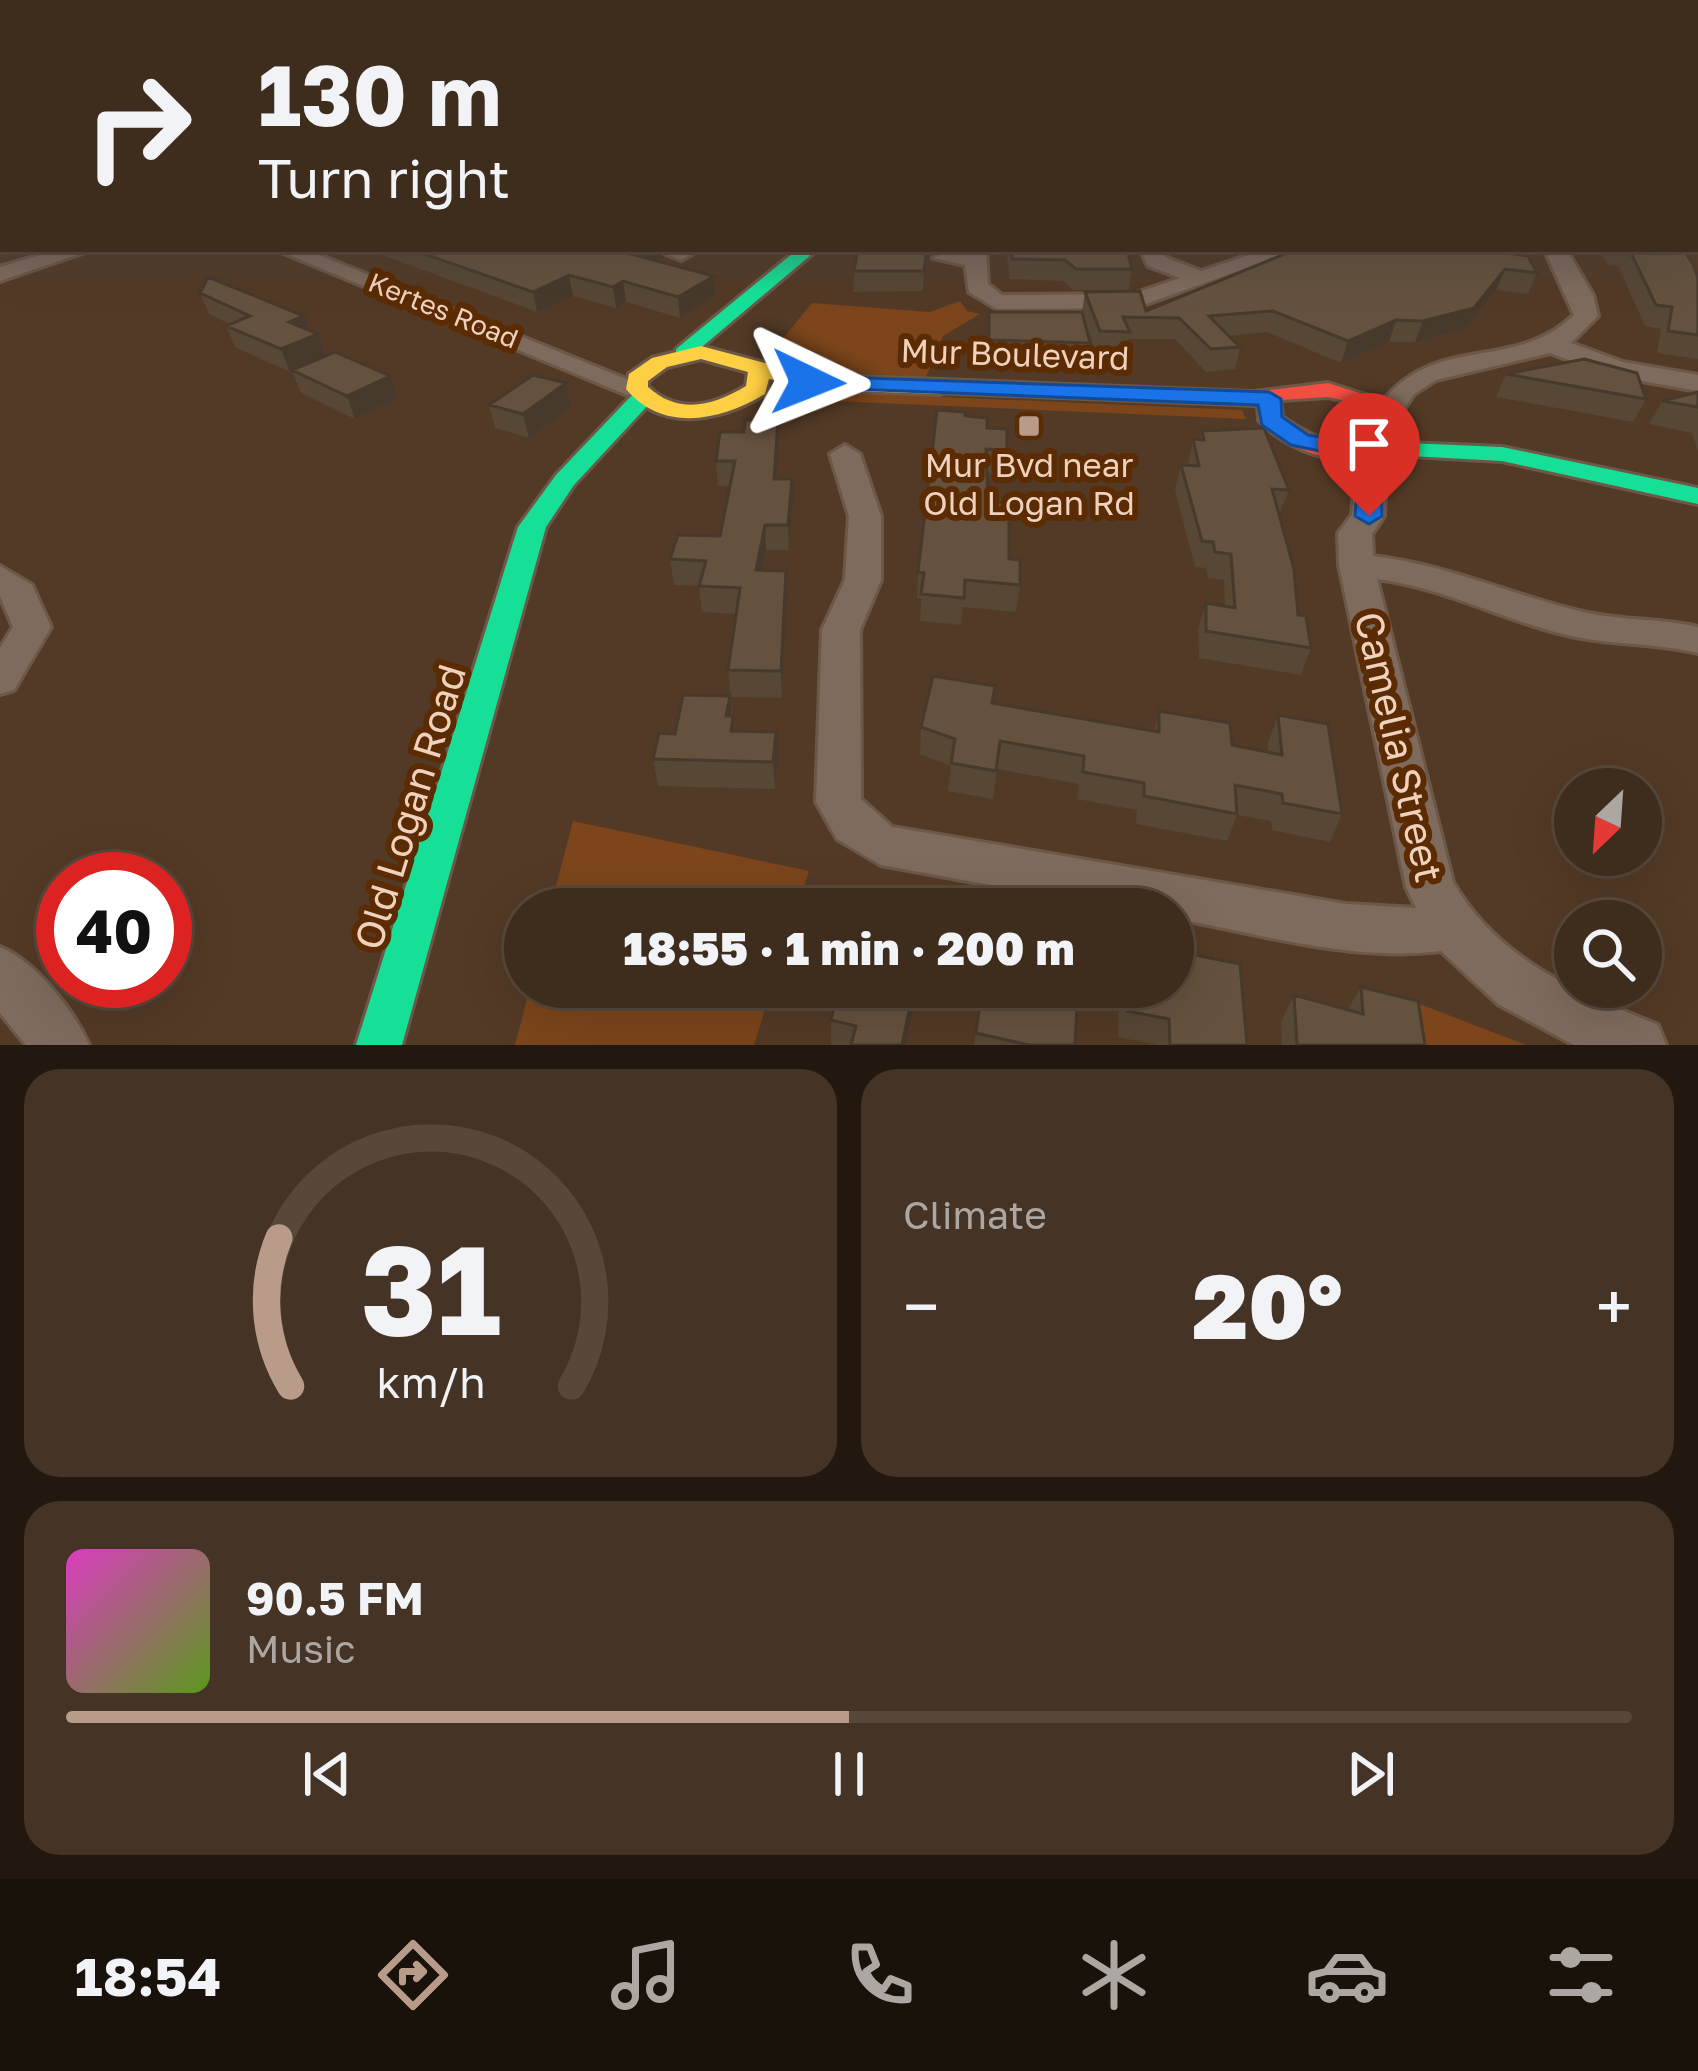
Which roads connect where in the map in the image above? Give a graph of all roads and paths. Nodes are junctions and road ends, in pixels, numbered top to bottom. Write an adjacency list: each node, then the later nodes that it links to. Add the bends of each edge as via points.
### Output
1 (73, 252): 10 (street)
2 (307, 252): 13 (street, Kertes Road)
3 (808, 252): 15 (main road)
4 (810, 252): 14 (main road, via 762,313)
5 (1152, 252): 11 (street, via 1156,261)
6 (1279, 252): 11 (street)
7 (975, 254): 8 (street); 11 (street, via 977,287 997,302 1135,302)
8 (944, 258)
9 (1553, 262): 12 (street, via 1586,316)
10 (0, 274)
11 (1201, 279)
12 (1547, 343): 16 (street); 17 (street, via 1618,369)
13 (533, 347): 15 (street, Kertes Road, via 597,359); 18 (street, Kertes Road)
14 (754, 349): 15 (main road, Mur Boulevard); 20 (main road, Mur Boulevard, via 808,382); 21 (main road, via 757,389)
15 (678, 354): 18 (main road, Old Logan Road, via 644,370)
16 (1423, 378): 19 (street); 22 (street, via 1396,393)
17 (1698, 383)
18 (639, 393): 21 (main road, via 669,410); 32 (main road, Old Logan Road, via 532,527)
19 (1355, 394): 20 (main road, Mur Boulevard, via 1301,387); 22 (main road)
20 (1269, 399): 25 (main road, via 1271,420)
21 (713, 410): 23 (main road, Mur Boulevard, via 802,405); 32 (main road, Old Logan Road, via 663,423 587,484)
22 (1393, 415): 27 (main road); 28 (main road, via 1401,436)
23 (1082, 421)
24 (1246, 431): 25 (main road)
25 (1311, 444): 28 (street)
26 (845, 454): 35 (street, via 865,516 863,580 841,631 839,802 854,825 881,845 1322,923 1399,933)
27 (1494, 455): 28 (main road, via 1413,446); 29 (main road)
28 (1375, 463): 30 (street, Camelia Street, via 1369,516 1355,533)
29 (1698, 496)
30 (1355, 565): 33 (street, via 1434,575 1579,625); 35 (street, Camelia Street, via 1430,887)
31 (0, 577): 34 (street, via 19,593 32,628)
32 (515, 592): 38 (main road, Old Logan Road)
33 (1698, 640)
34 (0, 680)
35 (1447, 927): 39 (street, Camelia Street, via 1490,970)
36 (0, 971): 37 (street)
37 (61, 1045)
38 (379, 1045)
39 (1637, 1045)

